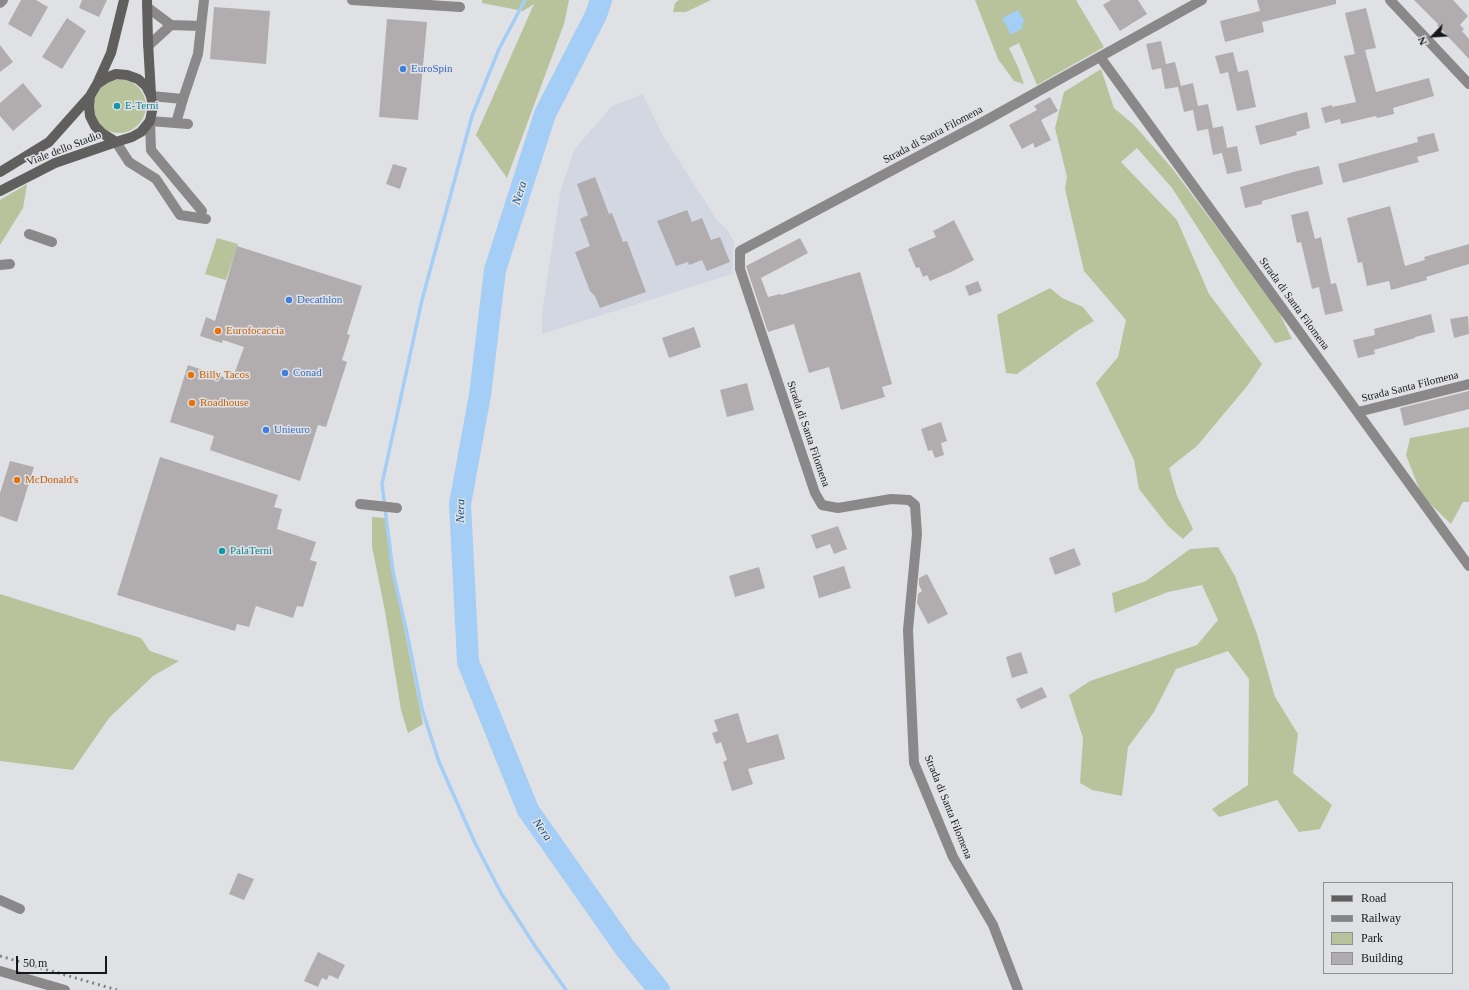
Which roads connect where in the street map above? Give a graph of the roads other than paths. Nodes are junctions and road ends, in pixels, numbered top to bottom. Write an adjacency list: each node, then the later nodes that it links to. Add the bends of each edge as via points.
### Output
1 (3, 0): 7 (street)
2 (124, 0): 14 (main road, via 111,53)
3 (204, 0): 11 (street)
4 (352, 0): 9 (street)
5 (1202, 0): 13 (street, Strada di Santa Filomena)
6 (1390, 0): 15 (street)
7 (0, 3)
8 (147, 3): 10 (street); 12 (main road)
9 (460, 7)
10 (171, 26): 11 (street); 12 (street)
11 (201, 26): 18 (street, via 198,54)
12 (148, 46): 17 (main road)
13 (1100, 57): 28 (street, Strada di Santa Filomena); 36 (street, Strada di Santa Filomena, via 740,251 740,269 815,493 822,505 838,508 891,499 909,500 915,505 917,534 908,630 914,763 954,857 993,925)
14 (97, 84): 16 (main road); 17 (main road, via 116,74 128,75 146,86)
15 (1469, 84)
16 (90, 96): 22 (main road, via 90,116 95,126); 23 (main road, Viale dello Stadio, via 49,142)
17 (151, 96): 18 (street); 19 (main road, via 153,106)
18 (183, 99): 20 (street)
19 (150, 121): 20 (street); 22 (main road, via 141,132); 22 (street, via 151,150 204,215 180,216 156,179 129,162)
20 (176, 123): 21 (street)
21 (188, 124)
22 (116, 142): 24 (main road, Viale dello Stadio, via 55,163)
23 (0, 172)
24 (0, 191)
25 (29, 234): 26 (street)
26 (52, 242)
27 (1469, 384): 28 (street, Strada Santa Filomena)
28 (1358, 412): 31 (street, Strada di Santa Filomena)
29 (360, 504): 30 (street)
30 (397, 508)
31 (1469, 566)
32 (0, 900): 33 (street)
33 (20, 909)
34 (0, 971): 35 (street)
35 (66, 990)
36 (1018, 990)

